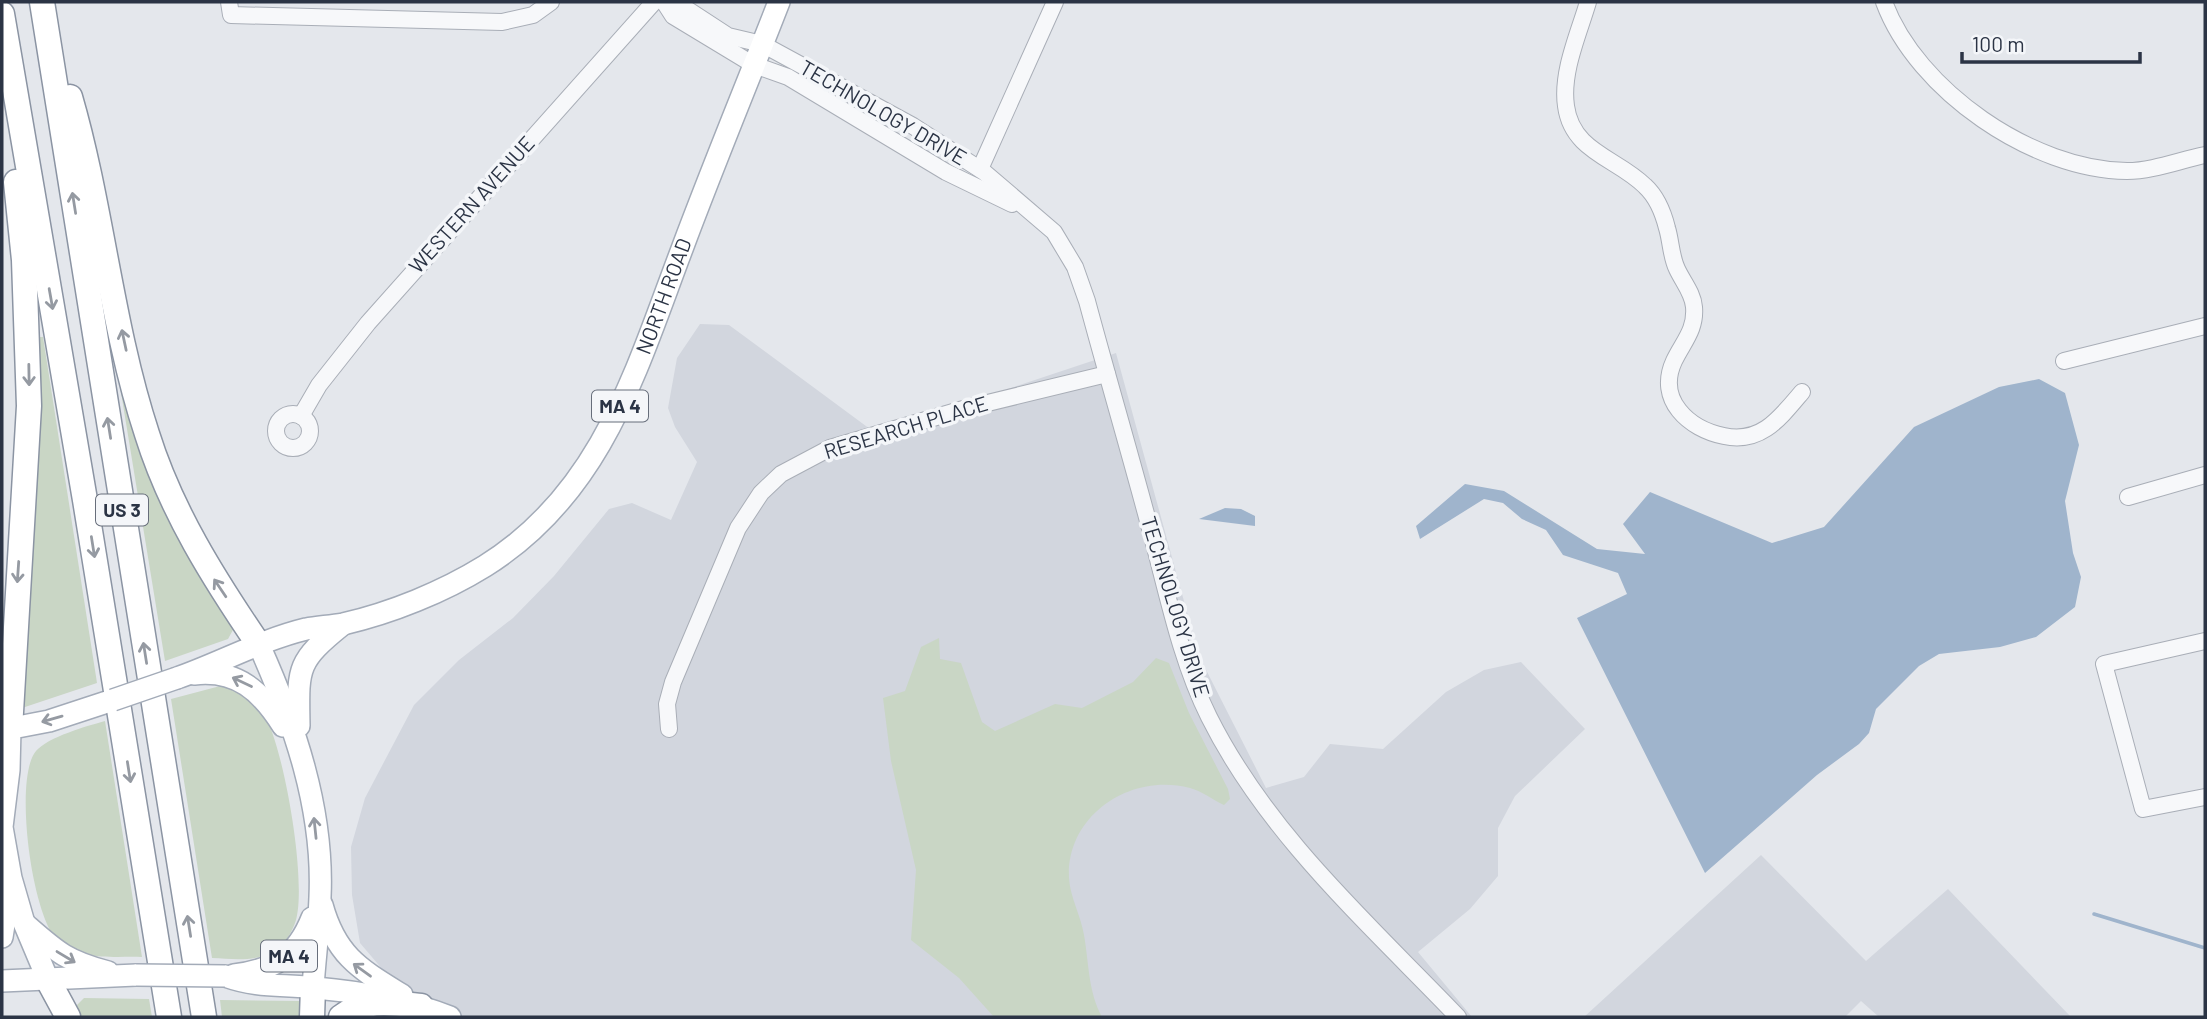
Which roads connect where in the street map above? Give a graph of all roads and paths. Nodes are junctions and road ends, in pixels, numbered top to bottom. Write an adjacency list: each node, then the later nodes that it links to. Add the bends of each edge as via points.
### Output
1 (42, 2): 26 (highway, one-way to 1, via 212,576 146,434 80,130); 45 (highway, US 3, one-way to 1)
2 (551, 2): 10 (street, via 533,15 502,22)
3 (654, 2): 21 (street, WESTERN AVENUE, via 368,323 318,385)
4 (664, 2): 13 (street, TECHNOLOGY DRIVE, via 673,16)
5 (676, 2): 12 (street, TECHNOLOGY DRIVE, via 728,36)
6 (779, 2): 12 (main road, NORTH ROAD / MA 4)
7 (1055, 2): 15 (street)
8 (1588, 2): 20 (street, via 1569,70 1566,107 1591,151 1643,184 1662,210 1676,268 1694,305 1692,330 1670,375 1673,401 1694,426 1736,439 1763,432)
9 (1884, 2): 14 (street, via 1906,44 1939,84 2027,146 2066,163 2127,171)
10 (230, 8)
11 (2, 14): 28 (highway, one-way to 28, via 24,260 29,406); 44 (highway, US 3, one-way to 44)
12 (762, 44): 13 (main road, NORTH ROAD / MA 4); 15 (street, TECHNOLOGY DRIVE, via 913,126)
13 (754, 65): 16 (street, TECHNOLOGY DRIVE, via 788,77 946,172); 24 (main road, NORTH ROAD / MA 4, via 643,354 611,428 578,480 531,531 486,566 445,588)
14 (2205, 155)
15 (980, 169): 16 (street, TECHNOLOGY DRIVE)
16 (1033, 215): 19 (street, TECHNOLOGY DRIVE, via 1054,232 1075,267)
17 (2205, 326): 18 (street)
18 (2064, 361)
19 (1107, 374): 29 (street, RESEARCH PLACE, via 830,448 781,474 761,493 738,528 673,682 667,704); 49 (street, TECHNOLOGY DRIVE, via 1189,668 1209,717 1268,813)
20 (1801, 392)
21 (301, 416)
22 (2205, 475): 23 (street)
23 (2128, 497)
24 (344, 624): 26 (main road, NORTH ROAD / MA 4, via 306,629); 30 (main road, NORTH ROAD / MA 4, via 315,648 302,667 298,679)
25 (2205, 641): 31 (street, via 2104,664 2143,809)
26 (259, 645): 27 (main road, MA 4); 30 (main road)
27 (183, 676): 28 (main road, MA 4, one-way to 28, bridge, via 49,721); 30 (main road, one-way to 27, via 269,704 249,684 223,674)
28 (6, 729): 32 (main road, via 9,770)
29 (669, 729)
30 (300, 752): 34 (main road, MA 4, one-way to 30, via 314,815)
31 (2205, 797)
32 (2, 827): 33 (main road)
33 (11, 878): 35 (main road); 36 (main road)
34 (320, 896): 38 (main road, MA 4, via 305,935 288,956 259,972); 41 (main road); 42 (main road, one-way to 34, via 348,959 333,935)
35 (24, 923): 37 (main road, one-way to 37, via 73,962); 39 (main road)
36 (2, 937)
37 (126, 974): 38 (main road, MA 4, bridge); 39 (main road, MA 4)
38 (225, 976): 41 (main road, via 253,986)
39 (48, 980): 40 (main road, MA 4); 43 (highway)
40 (2, 981)
41 (313, 987): 42 (main road, via 386,996); 46 (highway)
42 (421, 1006): 47 (highway, via 372,1003); 48 (main road)
43 (68, 1017)
44 (169, 1017)
45 (204, 1017)
46 (312, 1017)
47 (341, 1017)
48 (450, 1017)
49 (1458, 1017)

